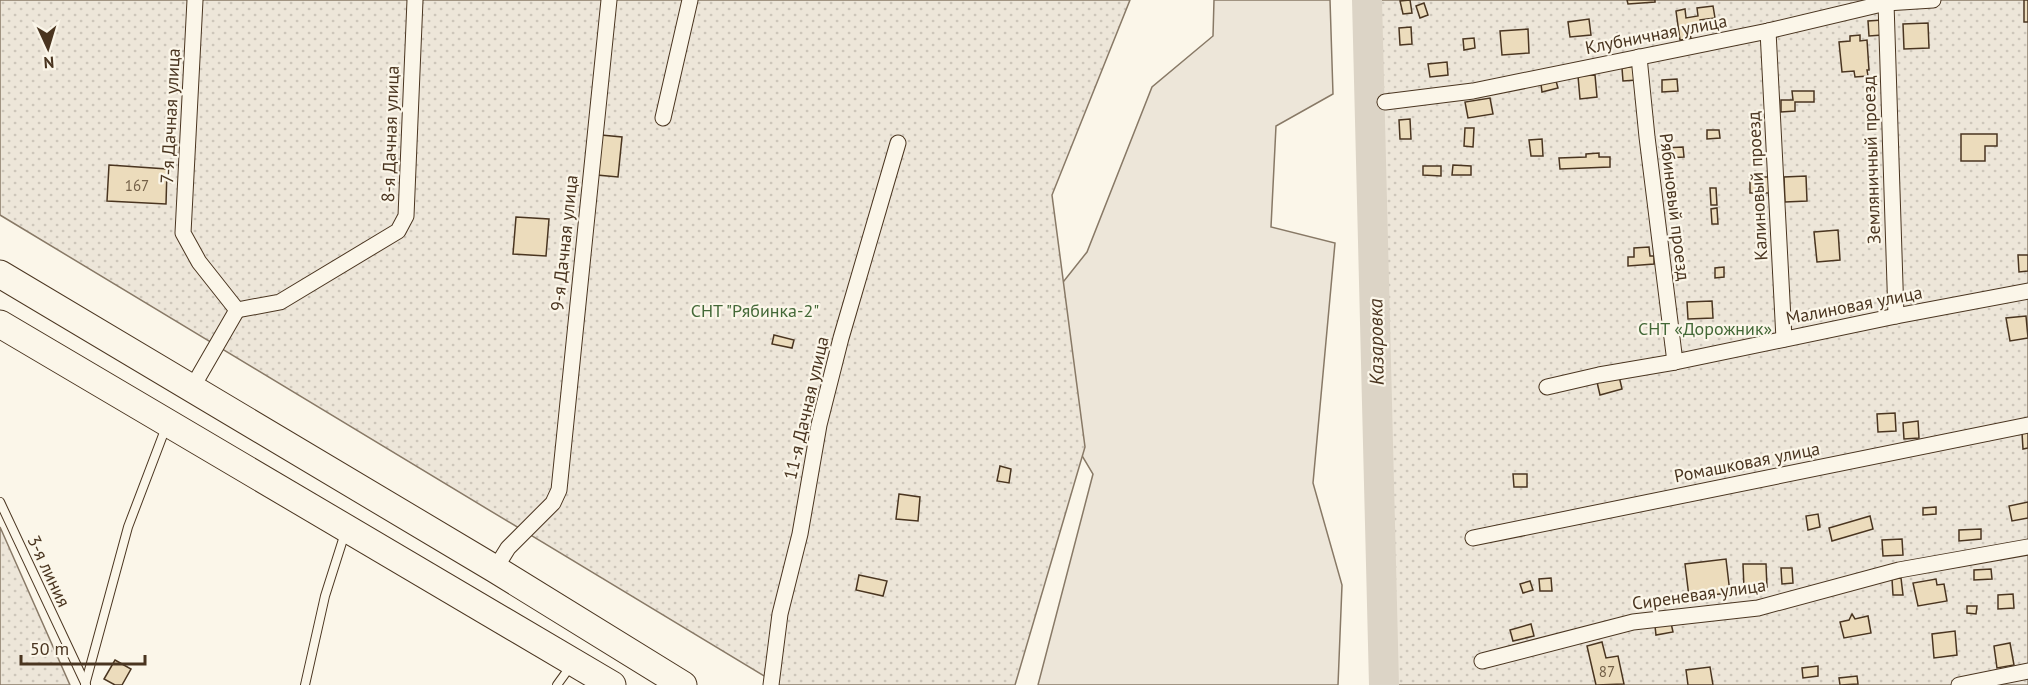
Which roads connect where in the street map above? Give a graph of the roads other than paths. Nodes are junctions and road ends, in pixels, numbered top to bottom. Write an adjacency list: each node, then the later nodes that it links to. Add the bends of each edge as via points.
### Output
1 (195, 0): 14 (street, 7-я Дачная улица, via 183,233 199,262)
2 (415, 0): 14 (street, 8-я Дачная улица, via 403,225 280,302)
3 (609, 0): 29 (street, 9-я Дачная улица, via 559,490 552,503 508,548)
4 (690, 0): 10 (street)
5 (1933, 0): 6 (street, Клубничная улица)
6 (1886, 3): 7 (street, Клубничная улица); 15 (street, Земляничный проезд)
7 (1768, 32): 8 (street, Клубничная улица); 17 (street, Калиновый проезд)
8 (1640, 57): 9 (street, Клубничная улица, via 1473,91); 18 (street, Рябиновый проезд)
9 (1385, 102)
10 (663, 118)
11 (898, 143): 38 (street, 11-я Дачная улица, via 819,425 800,534 780,614)
12 (0, 274): 20 (highway)
13 (2028, 291): 15 (street, Малиновая улица)
14 (237, 310): 20 (street)
15 (1896, 316): 17 (street, Малиновая улица)
16 (0, 324): 22 (highway)
17 (1784, 339): 18 (street, Малиновая улица)
18 (1675, 362): 19 (street, Малиновая улица)
19 (1547, 387)
20 (192, 388): 21 (highway)
21 (224, 406): 24 (highway); 29 (highway)
22 (168, 423): 24 (highway); 33 (lane, via 128,527)
23 (2028, 425): 27 (street, Ромашковая улица)
24 (202, 442): 26 (highway)
25 (0, 502): 33 (lane, 3-я линия)
26 (346, 529): 31 (highway); 34 (lane, via 325,596)
27 (1473, 538)
28 (2028, 547): 30 (street, Сиреневая улица, via 1899,570 1758,608 1633,622)
29 (495, 569): 37 (highway)
30 (1482, 661)
31 (573, 662): 35 (lane); 36 (highway)
32 (2028, 671): 39 (street)
33 (86, 685)
34 (305, 685)
35 (557, 685)
36 (612, 685)
37 (683, 685)
38 (771, 685)
39 (1959, 685)

